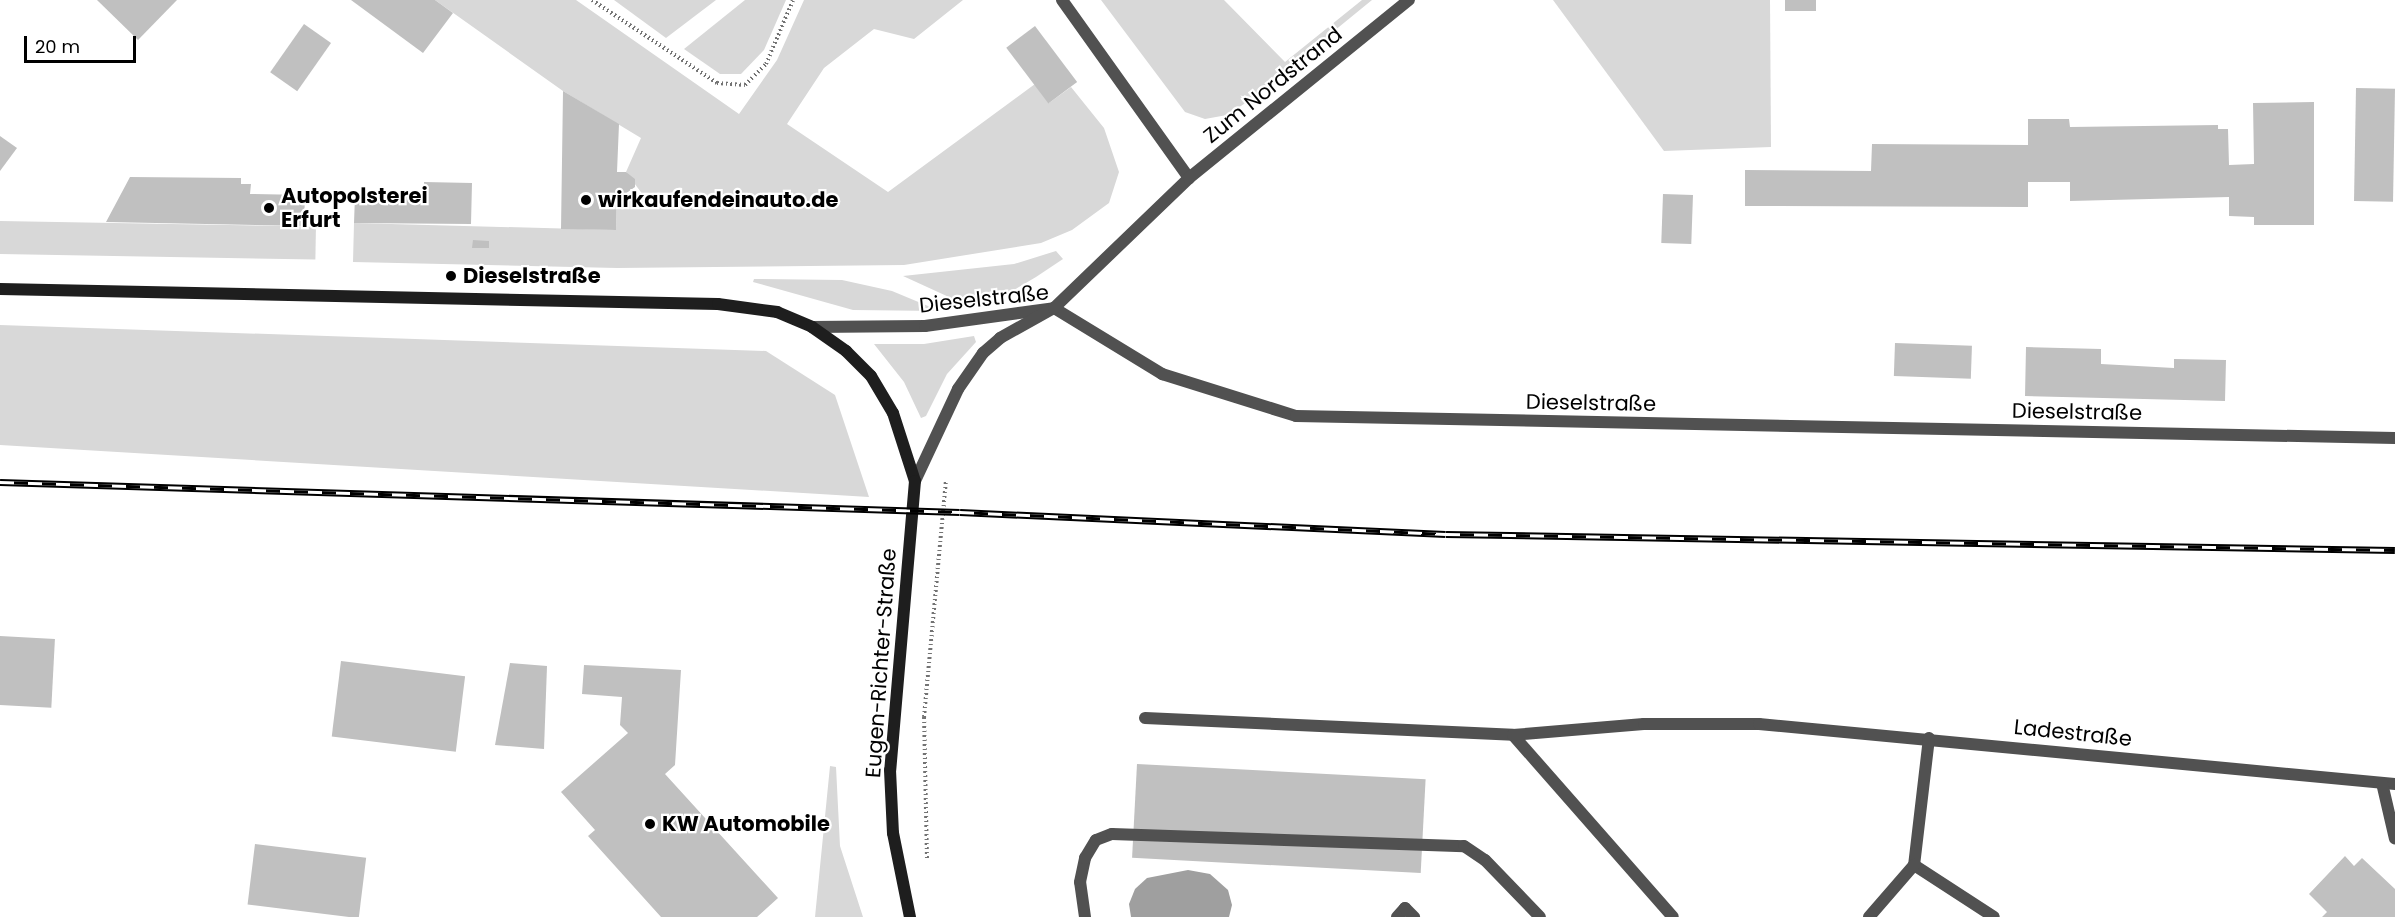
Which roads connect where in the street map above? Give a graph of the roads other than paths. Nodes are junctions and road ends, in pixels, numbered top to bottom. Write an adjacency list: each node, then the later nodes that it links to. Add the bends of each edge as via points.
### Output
1 (1062, 0): 3 (street)
2 (1409, 0): 3 (street, Zum Nordstrand)
3 (1189, 178): 5 (street, Zum Nordstrand)
4 (0, 289): 6 (main road, Dieselstraße, via 718,304 777,312)
5 (1054, 308): 6 (street, Dieselstraße, via 926,326); 7 (street, Dieselstraße, via 1162,374 1296,416); 8 (street, Zum Nordstrand, via 1000,338 983,353 958,389)
6 (812, 327): 8 (main road, Dieselstraße, via 846,351 871,376 893,413)
7 (2395, 438)
8 (915, 482): 15 (main road, Eugen-Richter-Straße, via 890,770 893,833)
9 (1145, 718): 10 (street, Ladestraße)
10 (1513, 735): 11 (street, Ladestraße, via 1644,724 1759,724); 20 (street)
11 (1929, 738): 12 (street, Ladestraße); 14 (street)
12 (2389, 784): 13 (street, Ladestraße)
13 (2395, 839)
14 (1914, 865): 21 (street); 22 (street)
15 (910, 917)
16 (1085, 917): 19 (street, via 1080,882 1085,858 1096,840 1112,834 1464,846 1485,860)
17 (1397, 917): 18 (street, via 1405,908)
18 (1414, 917)
19 (1540, 917)
20 (1673, 917)
21 (1869, 917)
22 (1994, 917)

